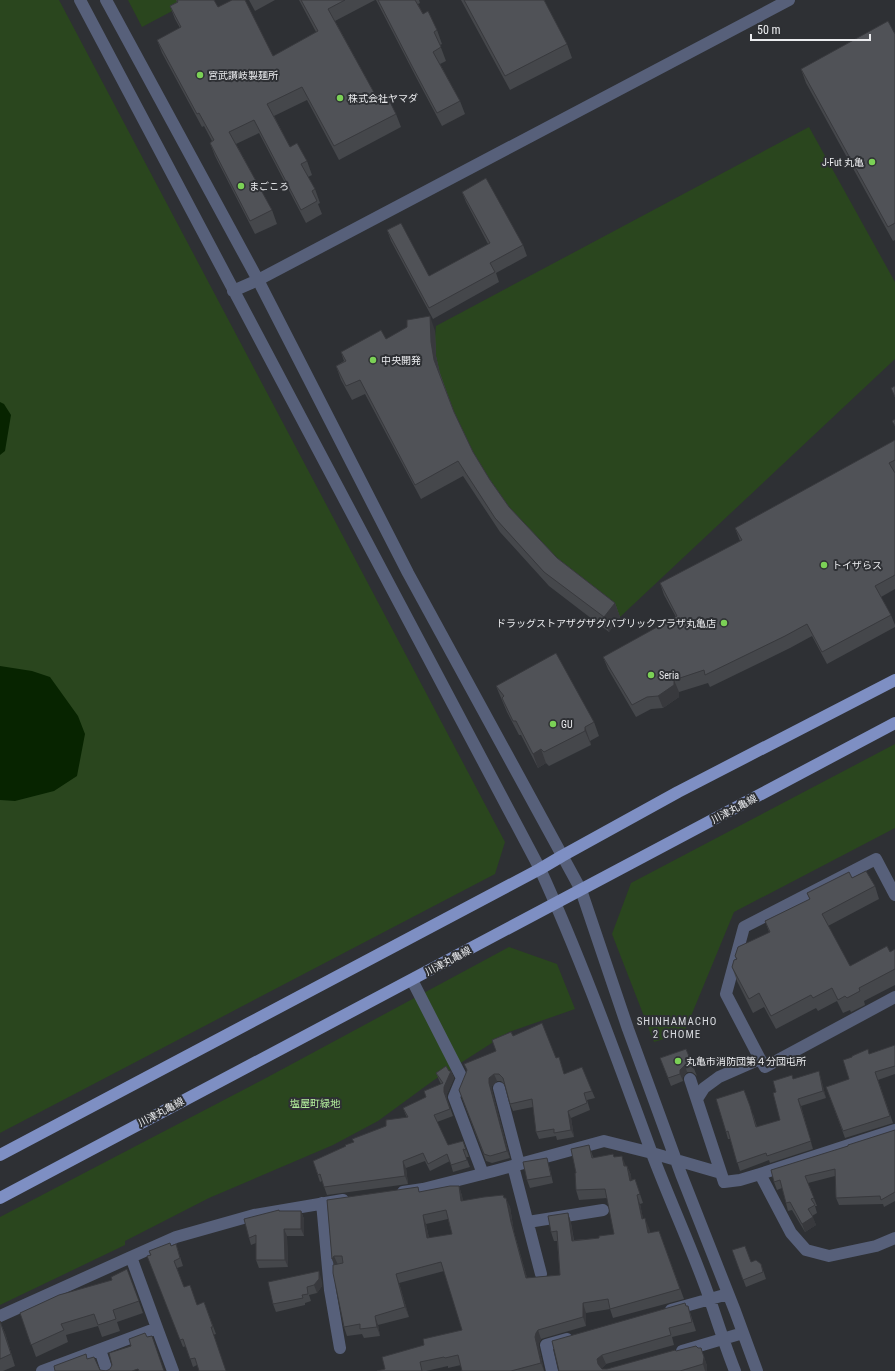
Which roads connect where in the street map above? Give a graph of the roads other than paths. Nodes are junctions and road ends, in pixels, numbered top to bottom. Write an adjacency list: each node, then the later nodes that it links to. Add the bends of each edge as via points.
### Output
1 (80, 0): 5 (street)
2 (106, 0): 4 (street)
3 (789, 0): 4 (street)
4 (258, 280): 5 (street); 8 (street, via 408,573)
5 (233, 291): 9 (street)
6 (895, 680): 8 (main road, via 678,792)
7 (895, 723): 10 (main road, 川津丸亀線)
8 (562, 856): 9 (main road); 10 (street)
9 (540, 869): 12 (street); 21 (main road)
10 (581, 890): 12 (main road, 川津丸亀線); 22 (street)
11 (895, 895): 15 (street, via 876,859 744,927 726,994)
12 (556, 903): 13 (main road, 川津丸亀線); 20 (street)
13 (412, 980): 25 (street, via 462,1078 454,1097); 28 (main road, 川津丸亀線)
14 (895, 997): 15 (street, via 765,1067)
15 (760, 1059): 18 (street, via 719,1077 704,1088)
16 (690, 1079): 18 (street)
17 (500, 1088): 23 (street)
18 (697, 1099): 24 (street)
19 (895, 1130): 26 (street)
20 (652, 1153): 22 (street); 23 (street, via 604,1141); 37 (street)
21 (0, 1155)
22 (676, 1159): 24 (street); 36 (street)
23 (516, 1165): 25 (street); 32 (street)
24 (722, 1173): 26 (street, via 724,1182)
25 (483, 1174): 27 (street, via 423,1189)
26 (760, 1174): 33 (street, via 791,1233 806,1250 829,1256 876,1246)
27 (392, 1193)
28 (0, 1198)
29 (353, 1199): 30 (street)
30 (322, 1203): 34 (street, via 254,1215 176,1237); 44 (street, via 330,1290)
31 (603, 1210): 32 (street)
32 (528, 1222): 35 (street)
33 (895, 1238)
34 (131, 1257): 39 (street); 40 (street)
35 (541, 1274)
36 (728, 1294): 37 (street); 41 (street)
37 (709, 1299): 38 (street); 43 (street)
38 (656, 1314)
39 (0, 1316)
40 (157, 1328): 45 (street); 49 (street)
41 (743, 1333): 43 (street); 52 (street)
42 (576, 1337): 50 (street, via 546,1345)
43 (722, 1340): 46 (street); 51 (street)
44 (340, 1348)
45 (100, 1350): 47 (street); 48 (street)
46 (672, 1353)
47 (42, 1371)
48 (107, 1371)
49 (173, 1371)
50 (552, 1371)
51 (735, 1371)
52 (757, 1371)

